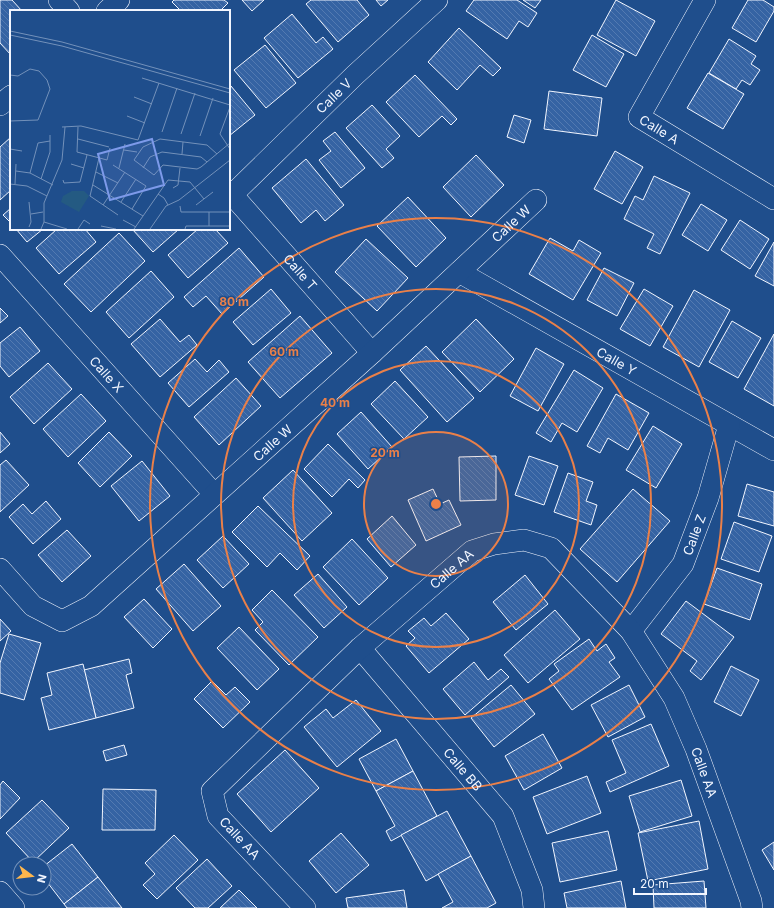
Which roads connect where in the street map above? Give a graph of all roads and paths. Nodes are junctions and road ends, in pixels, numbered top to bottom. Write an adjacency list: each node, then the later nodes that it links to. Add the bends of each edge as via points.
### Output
1 (59, 0): 5 (street)
2 (120, 0): 6 (street)
3 (437, 0): 9 (street, Calle V)
4 (698, 2): 10 (street, Calle A, via 639,117)
5 (68, 10)
6 (108, 10)
7 (10, 97): 8 (street)
8 (0, 105)
9 (230, 193): 14 (street, Calle T)
10 (774, 199)
11 (536, 200): 13 (street, Calle W)
12 (0, 255): 17 (street, Calle X)
13 (459, 272): 14 (street, Calle W); 15 (street, Calle Y)
14 (372, 353): 17 (street, Calle W)
15 (729, 425): 16 (street, Calle Y); 19 (street, Calle Z, via 708,498 682,564)
16 (774, 450)
17 (214, 494): 18 (street, Calle W, via 91,606 62,620 33,606)
18 (0, 569)
19 (630, 631): 20 (street, Calle AA, via 551,548 524,540 494,544 472,551); 25 (street, Calle AA, via 674,698 696,749)
20 (360, 648): 23 (street, Calle AA, via 212,791 218,816); 24 (street, Calle BB, via 503,816 532,890)
21 (0, 892): 22 (street)
22 (14, 908)
23 (305, 908)
24 (534, 908)
25 (752, 908)

